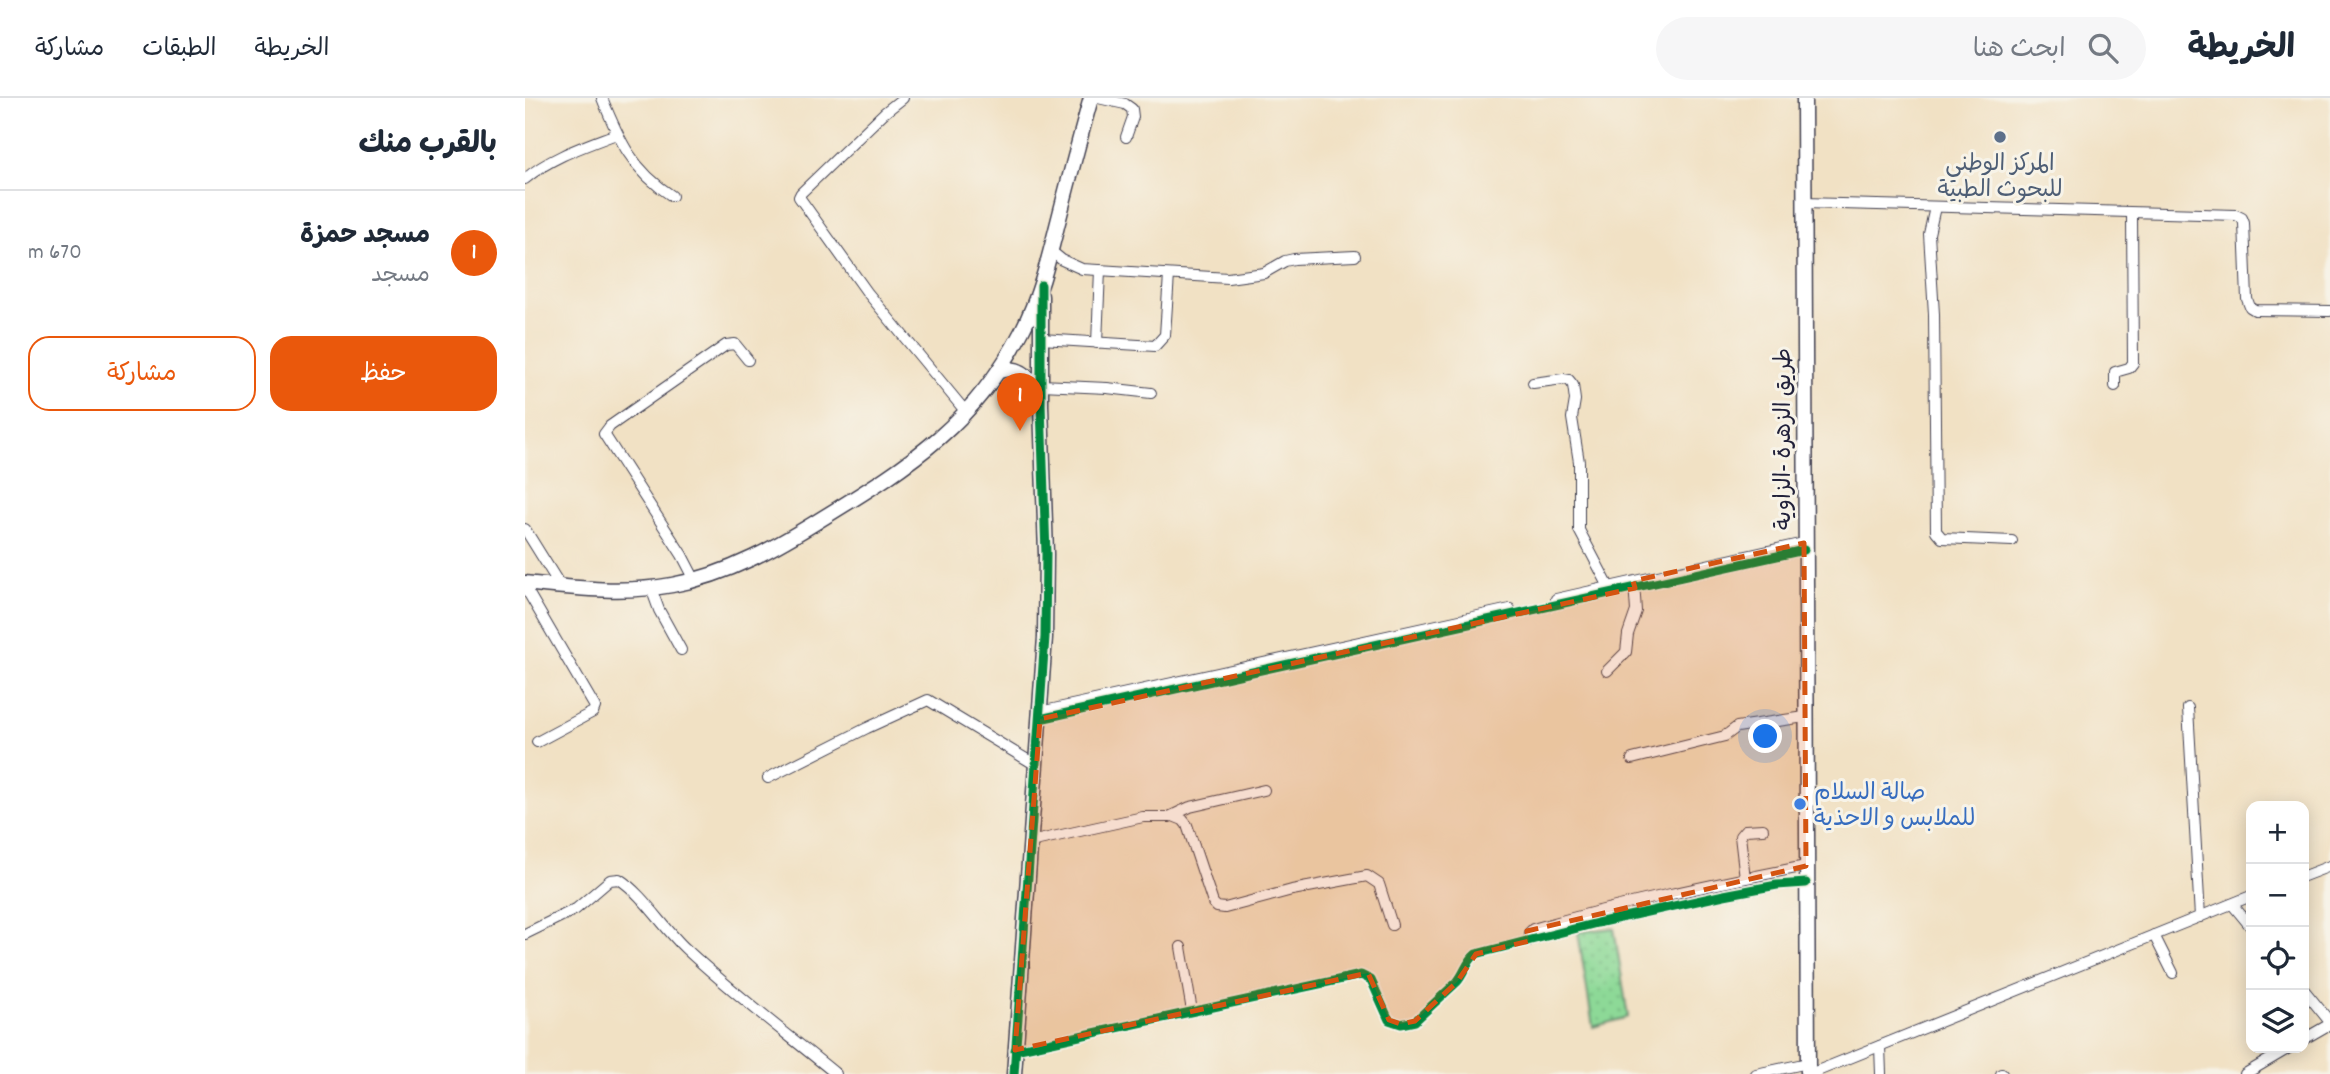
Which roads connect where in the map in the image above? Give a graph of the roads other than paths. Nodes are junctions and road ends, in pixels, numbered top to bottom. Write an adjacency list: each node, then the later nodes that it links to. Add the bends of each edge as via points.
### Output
1 (602, 98): 6 (street)
2 (903, 98): 29 (street, via 799,197 867,292)
3 (1091, 98): 13 (main road)
4 (1098, 98): 7 (street, via 1132,109)
5 (1804, 98): 10 (main road, طريق الزهرة -الزاوية)
6 (617, 134): 8 (street, via 541,166); 9 (street, via 633,163)
7 (1126, 137)
8 (525, 179)
9 (672, 195)
10 (1804, 203): 11 (street); 32 (main road, طريق الزهرة -الزاوية)
11 (1935, 207): 12 (street); 31 (street, via 1929,234 1937,531 1943,538)
12 (2132, 213): 18 (street, via 2236,215 2242,218 2250,307); 27 (street, via 2133,363 2115,372)
13 (1051, 251): 15 (street, via 1075,267); 17 (main road)
14 (1355, 256): 16 (street, via 1294,259 1264,273 1228,278)
15 (1100, 270): 16 (street); 20 (street)
16 (1169, 275): 20 (street, via 1165,335 1160,343 1151,347)
17 (1041, 285): 19 (main road); 21 (main road)
18 (2330, 311)
19 (1041, 339): 20 (street); 22 (main road)
20 (1097, 343)
21 (1014, 346): 22 (main road, via 1027,345); 24 (main road); 25 (main road)
22 (1041, 356): 25 (main road)
23 (748, 360): 33 (street, via 735,344 726,345 604,434)
24 (999, 371): 25 (main road, via 1015,369); 29 (main road)
25 (1035, 381): 28 (street); 42 (main road, via 1041,405 1047,554)
26 (1533, 383): 37 (street, via 1563,379 1573,385 1579,530)
27 (2115, 386)
28 (1151, 393)
29 (966, 412): 33 (main road, via 912,462 829,514 757,556)
30 (525, 529): 36 (street)
31 (2012, 541)
32 (1804, 547): 35 (street); 43 (main road, طريق الزهرة -الزاوية)
33 (695, 580): 38 (main road)
34 (525, 585): 36 (main road); 44 (street, via 595,707)
35 (1634, 585): 37 (street); 40 (street, via 1636,611 1626,652); 42 (street)
36 (561, 587): 38 (main road)
37 (1609, 587): 42 (street)
38 (651, 588): 39 (street)
39 (681, 650)
40 (1607, 671)
41 (2188, 708): 61 (street)
42 (1040, 716): 46 (main road)
43 (1805, 717): 45 (street, via 1737,727 1725,736); 52 (main road, طريق الزهرة -الزاوية)
44 (537, 742)
45 (1632, 759)
46 (1036, 765): 47 (street, via 928,700); 51 (main road)
47 (768, 778)
48 (1264, 790): 49 (street, via 1190,807)
49 (1173, 816): 51 (street, via 1143,817); 63 (street, via 1187,825 1219,908 1367,876 1379,884)
50 (1763, 829): 56 (street, via 1745,830 1740,836)
51 (1030, 842): 74 (main road)
52 (1806, 866): 55 (street); 57 (main road, طريق الزهرة -الزاوية)
53 (2330, 866): 54 (street)
54 (2309, 874)
55 (1757, 876): 56 (street); 58 (street)
56 (1745, 878): 66 (street, via 1571,917 1532,929)
57 (1806, 883): 58 (street); 76 (main road, طريق الزهرة -الزاوية)
58 (1761, 888): 66 (street)
59 (2246, 898): 60 (street)
60 (2232, 904): 61 (street); 62 (street)
61 (2200, 917): 65 (street)
62 (2246, 921)
63 (1392, 925)
64 (525, 934): 77 (street, via 576,909 610,880 619,879 683,947)
65 (2154, 935): 68 (street); 73 (street)
66 (1529, 941): 70 (street, via 1476,954 1457,982 1423,1015 1401,1024 1389,1020 1371,980 1364,975)
67 (1181, 947): 70 (street)
68 (2173, 972)
69 (2309, 996): 71 (street)
70 (1192, 1011): 74 (street)
71 (2330, 1023): 72 (street)
72 (2309, 1036)
73 (1879, 1046): 76 (street); 80 (street)
74 (1015, 1050): 78 (main road)
75 (2281, 1053): 81 (street)
76 (1809, 1070): 79 (street)
77 (837, 1074)
78 (1013, 1074)
79 (1756, 1074)
80 (1881, 1074)
81 (2245, 1074)

